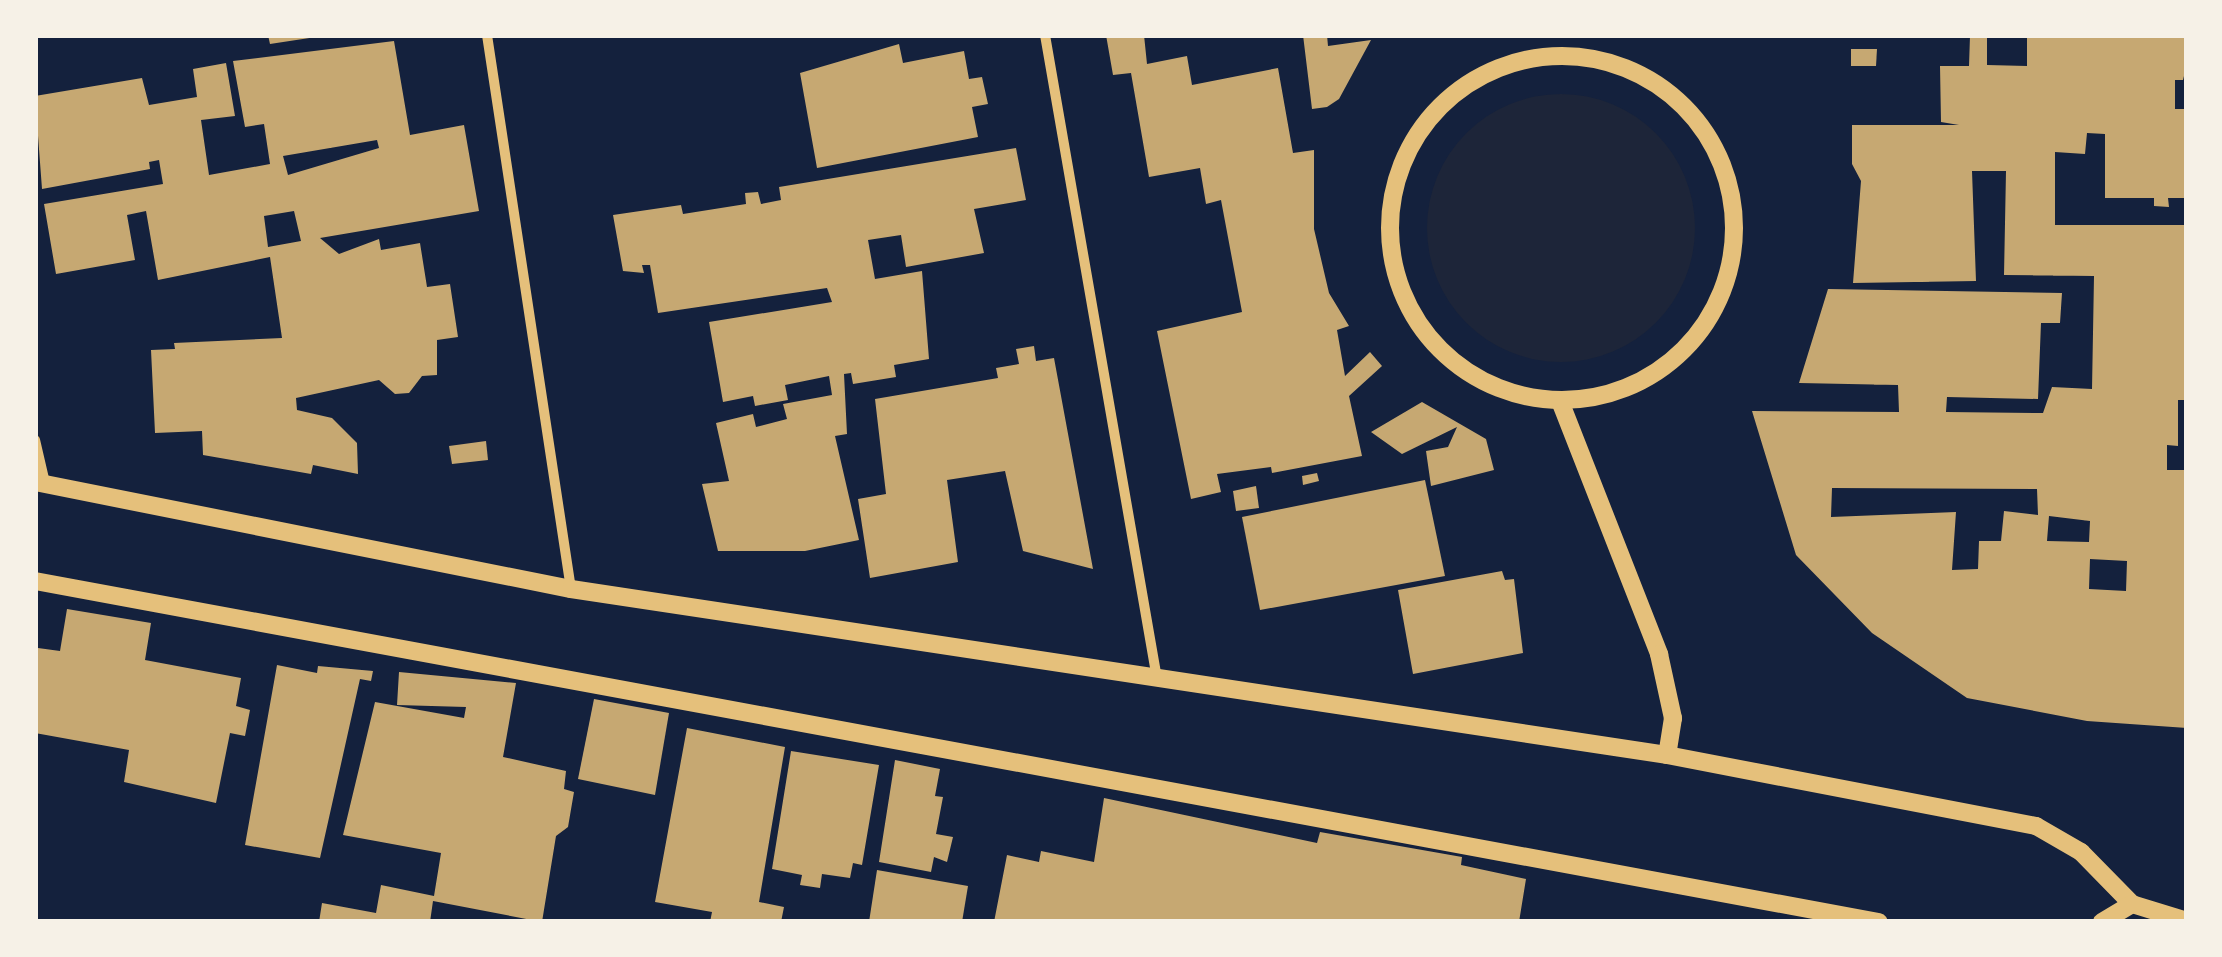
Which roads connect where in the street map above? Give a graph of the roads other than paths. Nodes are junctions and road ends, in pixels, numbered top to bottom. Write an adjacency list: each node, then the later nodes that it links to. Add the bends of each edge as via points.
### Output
1 (487, 35): 9 (street)
2 (1044, 35): 10 (street)
3 (1545, 35): 4 (street)
4 (1549, 55): 5 (street, via 1490,70 1457,90 1416,132 1392,187 1389,247 1404,300 1439,350 1501,390); 5 (street, via 1620,65 1672,95 1700,123 1728,177 1734,249 1717,306 1691,344 1644,381)
5 (1560, 401): 11 (street, via 1649,620 1674,718)
6 (35, 440): 7 (street)
7 (40, 484): 9 (street)
8 (35, 581): 14 (street)
9 (570, 589): 10 (street)
10 (1157, 682): 11 (street)
11 (1667, 755): 12 (street, via 2036,826 2081,852)
12 (2132, 904): 13 (street); 15 (street)
13 (2187, 920)
14 (1879, 922)
15 (2102, 922)

